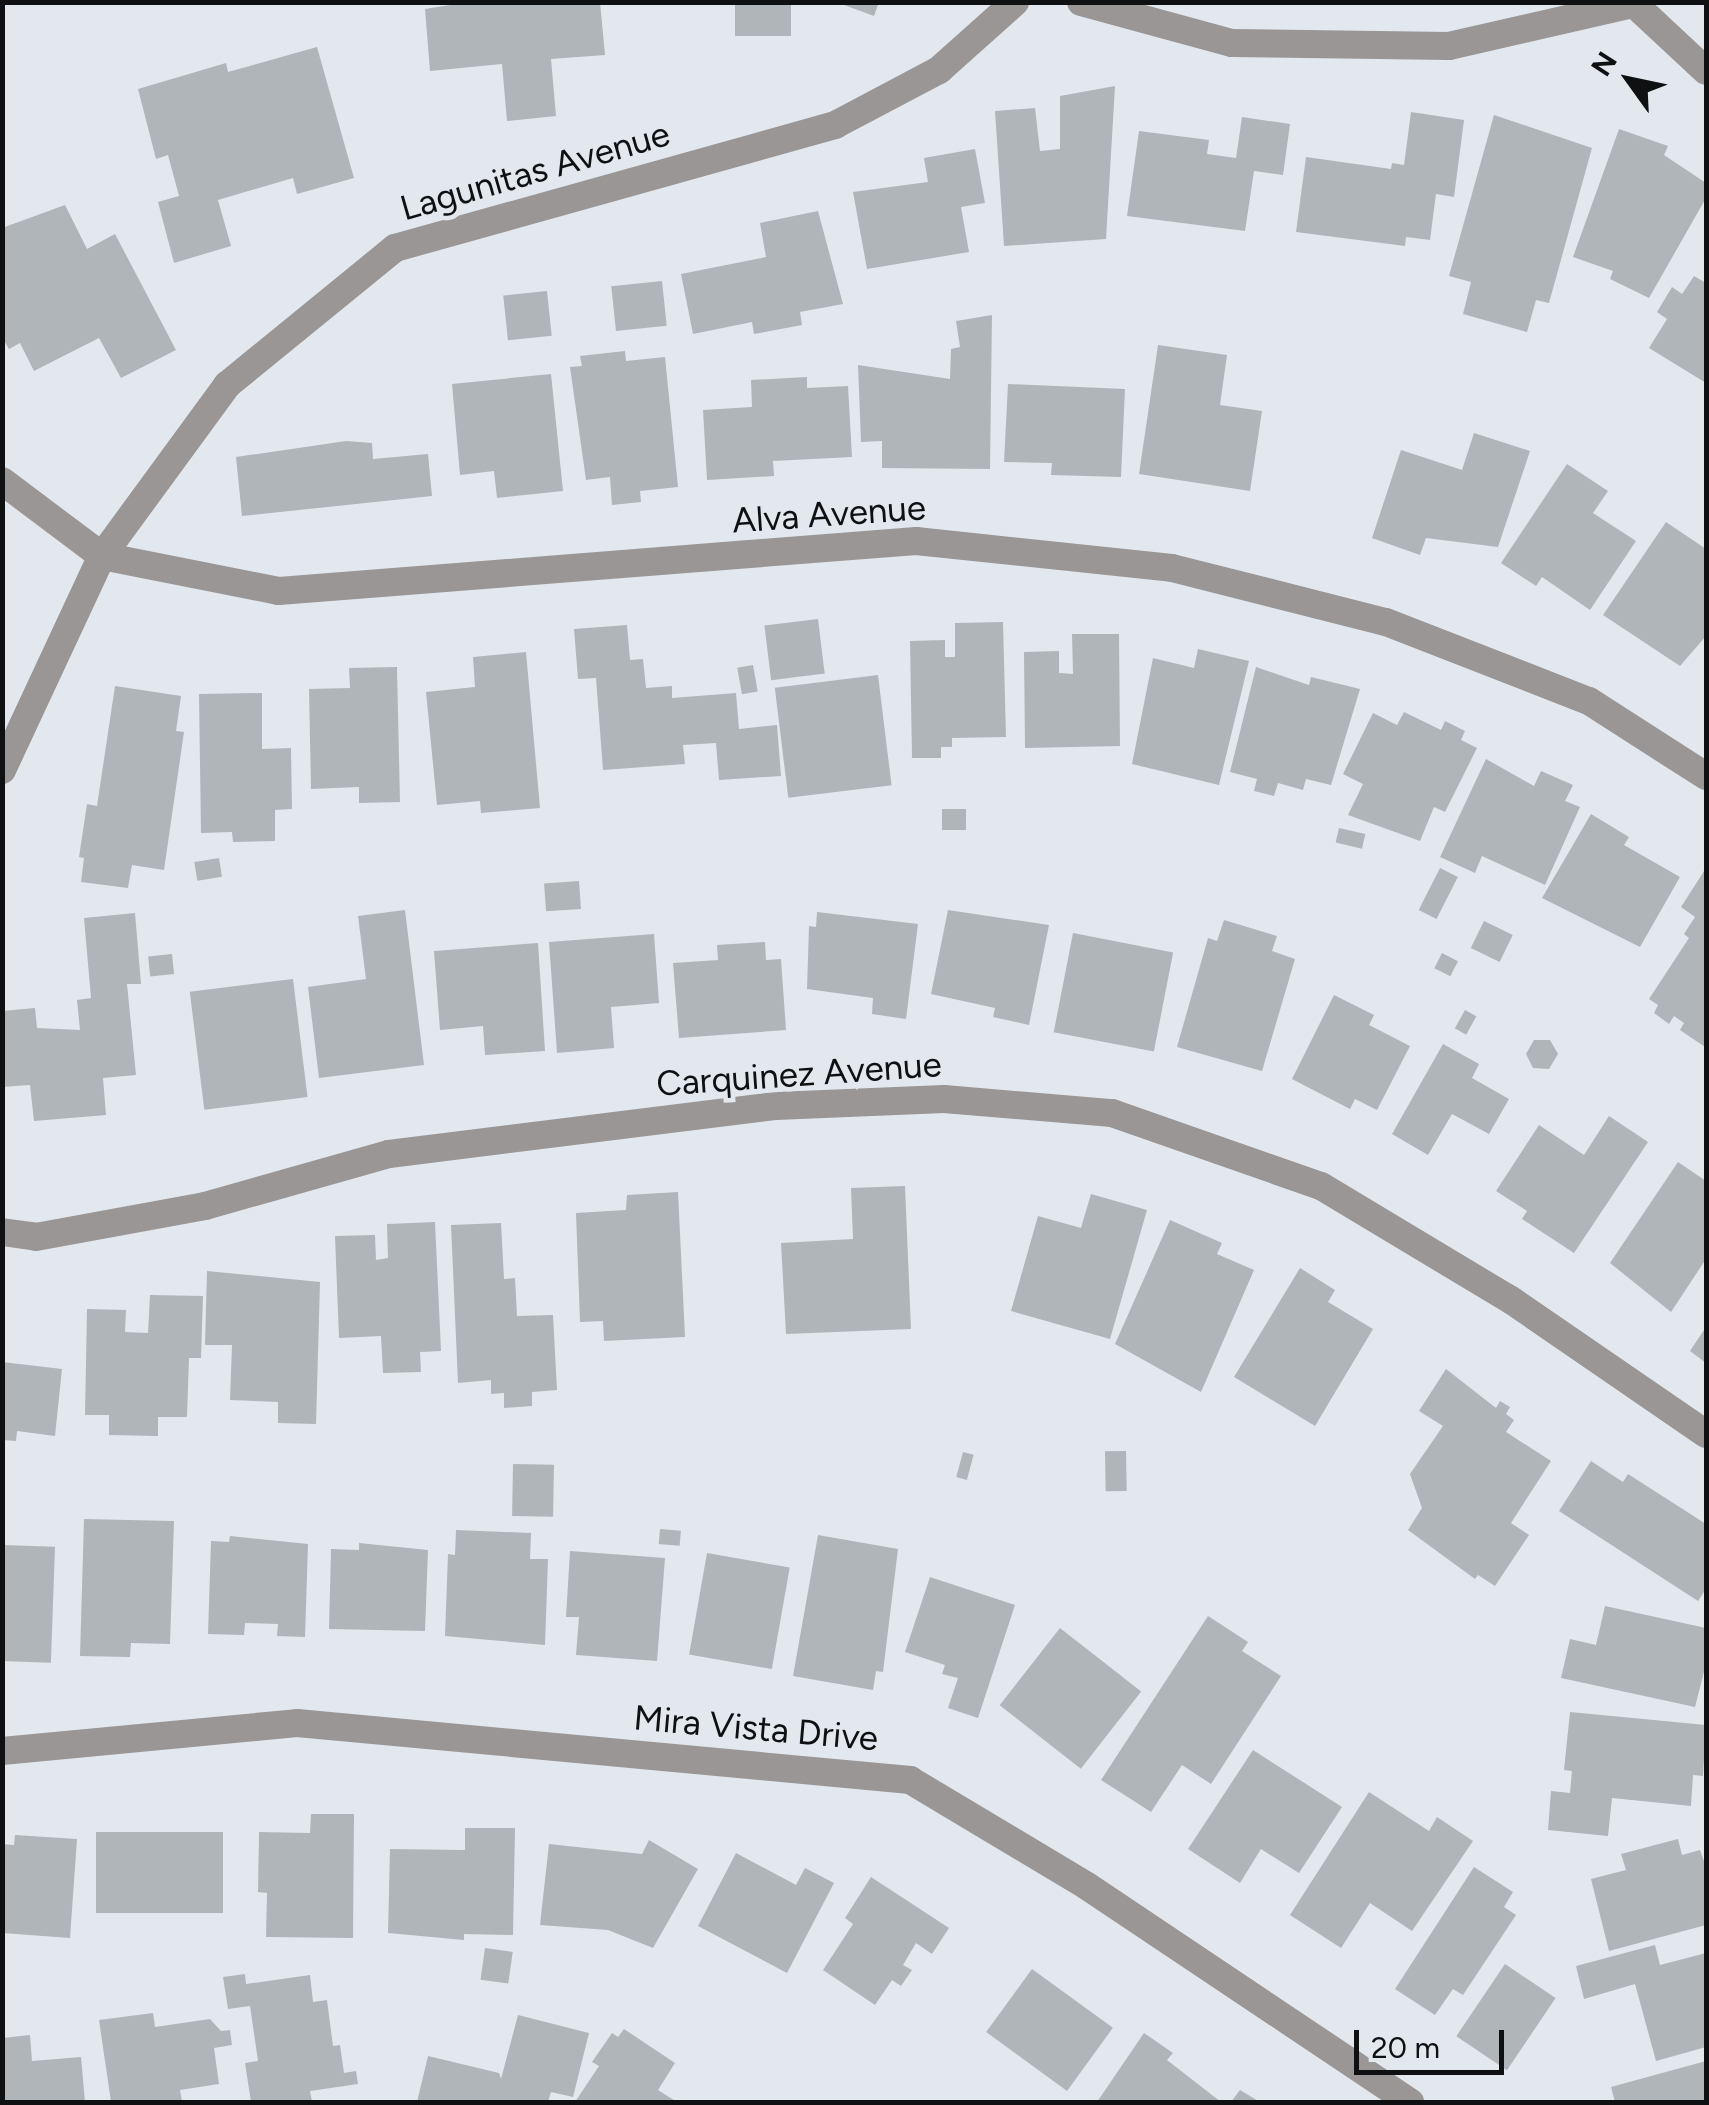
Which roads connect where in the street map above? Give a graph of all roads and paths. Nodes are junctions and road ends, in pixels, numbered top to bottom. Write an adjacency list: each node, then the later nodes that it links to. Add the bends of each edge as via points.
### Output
1 (1015, 2): 6 (street, Lagunitas Avenue, via 939,70 835,126 395,248 227,385)
2 (1082, 2): 3 (street, via 1232,43 1449,46)
3 (1636, 3): 4 (street)
4 (1706, 71)
5 (2, 480): 6 (street, Alva Avenue)
6 (102, 556): 7 (street, Lagunitas Avenue); 8 (street, Alva Avenue, via 279,591 916,541 1172,568 1386,622 1589,701)
7 (2, 770)
8 (1706, 776)
9 (2, 1232): 10 (street, Carquinez Avenue, via 36,1236 205,1206 389,1154 776,1106 944,1099 1112,1113 1321,1186 1511,1300)
10 (1706, 1434)
11 (2, 1751): 12 (street, Mira Vista Drive, via 297,1724 910,1780 1087,1886)
12 (1410, 2102)

